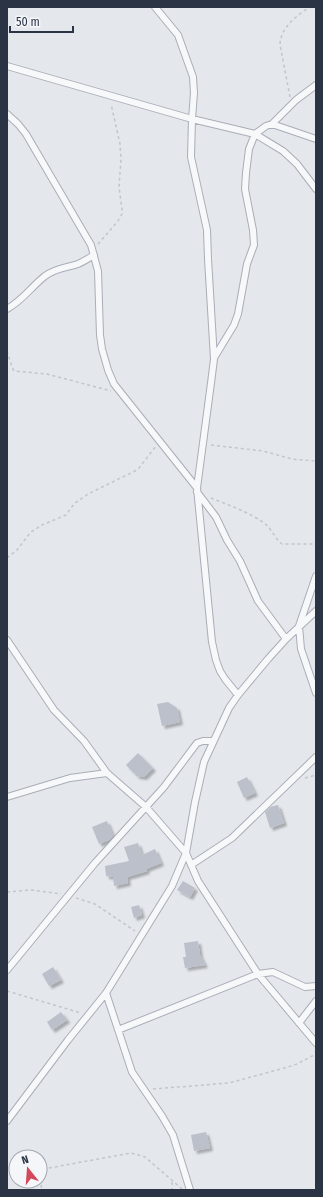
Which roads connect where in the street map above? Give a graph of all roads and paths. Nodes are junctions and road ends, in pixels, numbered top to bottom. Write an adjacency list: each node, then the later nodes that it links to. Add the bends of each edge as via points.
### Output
1 (155, 7): 10 (street, via 174,28 182,42 194,83)
2 (304, 7): 4 (path)
3 (310, 7): 4 (path)
4 (307, 9): 8 (path, via 286,27 280,39)
5 (7, 66): 7 (street)
6 (316, 85): 8 (street)
7 (110, 96): 10 (street); 15 (path, via 120,144 119,187 122,210 118,221)
8 (291, 105): 11 (street)
9 (7, 114): 15 (street, via 26,134)
10 (192, 119): 12 (street); 18 (street, via 192,166 208,230)
11 (272, 124): 12 (street); 13 (street)
12 (255, 134): 14 (street, via 283,150); 18 (street, via 248,154 246,173 246,196 254,230 254,245 247,264 238,314)
13 (316, 139)
14 (316, 189)
15 (93, 252): 16 (street, via 77,264 62,267 44,276 17,304); 19 (street, via 98,271 102,349 108,370)
16 (7, 309)
17 (7, 350): 19 (path, via 14,371 47,374)
18 (214, 359): 21 (street)
19 (121, 394): 20 (street)
20 (160, 441): 23 (street); 26 (path, via 139,468 88,494 74,504 66,515 34,530)
21 (203, 444): 22 (path, via 263,451 292,459); 23 (street)
22 (316, 461)
23 (197, 490): 30 (street, via 216,517 258,601); 33 (street, via 212,642 216,660 225,679)
24 (211, 498): 25 (path, via 259,520 271,529 282,544)
25 (316, 544)
26 (7, 558)
27 (316, 576): 29 (street)
28 (316, 610): 29 (street)
29 (299, 626): 30 (street); 32 (street, via 301,648)
30 (286, 639): 33 (street)
31 (7, 640): 36 (street, via 54,710 84,741)
32 (316, 693)
33 (238, 695): 34 (street)
34 (213, 741): 38 (street, via 197,743); 39 (street, via 204,762)
35 (316, 757): 40 (street, via 232,838)
36 (107, 772): 37 (street, via 70,778); 38 (street)
37 (7, 797)
38 (146, 807): 39 (street); 42 (street, via 105,850)
39 (186, 853): 40 (street); 43 (street, via 172,886)
40 (191, 865): 45 (street, via 198,881)
41 (7, 892): 42 (path, via 32,890)
42 (69, 895): 43 (path, via 95,904); 44 (street)
43 (142, 935): 48 (street)
44 (7, 970)
45 (258, 974): 46 (street, via 273,972 305,986); 51 (street); 52 (street)
46 (316, 986)
47 (7, 991): 50 (path)
48 (106, 994): 50 (street); 52 (street)
49 (316, 1001): 51 (street)
50 (89, 1015): 56 (street)
51 (299, 1023): 53 (street)
52 (118, 1030): 55 (street, via 132,1072)
53 (316, 1043)
54 (316, 1054): 55 (path, via 288,1068 229,1083)
55 (145, 1090): 61 (street, via 173,1135)
56 (7, 1121)
57 (48, 1169): 58 (path, via 132,1153 145,1157)
58 (172, 1181): 59 (path); 60 (path)
59 (172, 1190)
60 (183, 1190)
61 (190, 1190)

